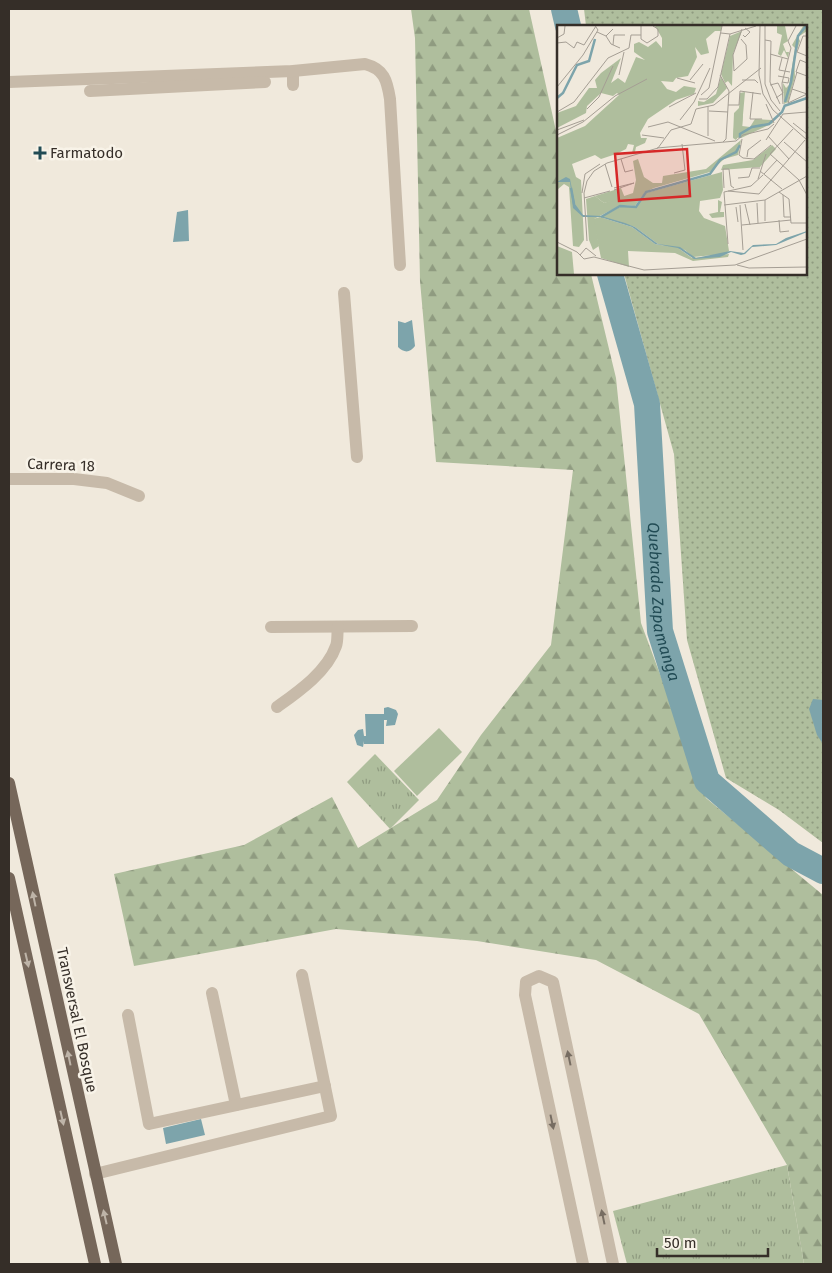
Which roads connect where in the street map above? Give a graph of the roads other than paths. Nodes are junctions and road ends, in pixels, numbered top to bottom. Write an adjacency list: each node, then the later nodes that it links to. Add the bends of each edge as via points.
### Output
1 (293, 71): 2 (street); 4 (street); 6 (street, via 365,64 381,71 384,76 392,115)
2 (266, 80): 3 (street); 5 (street)
3 (9, 82)
4 (293, 85)
5 (90, 91)
6 (400, 265)
7 (344, 293): 8 (street)
8 (357, 457)
9 (9, 485): 10 (street, Carrera 18, via 74,479 107,483)
10 (139, 496)
11 (412, 626): 13 (street)
12 (271, 627): 13 (street)
13 (338, 627): 14 (street, via 336,646 322,667 307,684)
14 (277, 707)
15 (9, 784): 22 (main road, Transversal El Bosque, one-way to 15)
16 (9, 878): 23 (main road, one-way to 23)
17 (302, 975): 20 (street)
18 (212, 993): 21 (street)
19 (128, 1015): 21 (street, via 149,1124)
20 (325, 1086): 21 (street); 22 (street, via 331,1116)
21 (236, 1105)
22 (95, 1174): 24 (main road, Transversal El Bosque, one-way to 22)
23 (95, 1264)
24 (116, 1264)
25 (583, 1264): 26 (street, one-way to 25, via 553,982 539,976 526,982 525,995)
26 (613, 1264)

